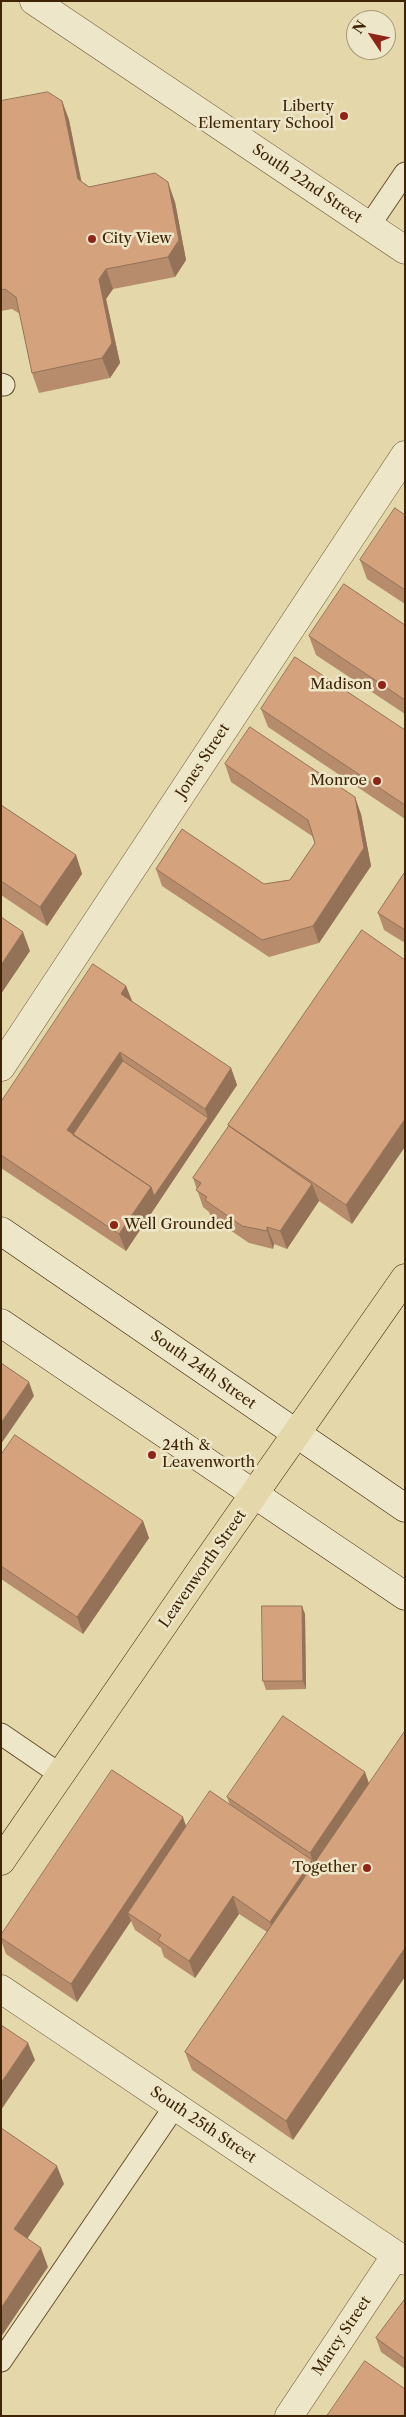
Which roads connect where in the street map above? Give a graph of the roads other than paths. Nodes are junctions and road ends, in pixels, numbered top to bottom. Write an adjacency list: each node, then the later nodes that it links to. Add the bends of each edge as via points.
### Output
1 (34, 1): 3 (street, South 22nd Street)
2 (405, 173): 3 (lane)
3 (369, 226): 4 (street, South 22nd Street)
4 (405, 250)
5 (405, 455): 6 (street, Jones Street)
6 (1, 1067)
7 (1, 1231): 10 (street, South 24th Street)
8 (405, 1278): 10 (main road, Leavenworth Street)
9 (1, 1323): 11 (street)
10 (296, 1434): 11 (main road, Leavenworth Street); 12 (street, South 24th Street)
11 (254, 1496): 13 (street); 15 (main road, Leavenworth Street)
12 (405, 1508)
13 (405, 1596)
14 (1, 1734): 15 (lane)
15 (61, 1774): 16 (main road, Leavenworth Street)
16 (1, 1861)
17 (1, 1989): 18 (street, South 25th Street)
18 (175, 2106): 19 (street, South 25th Street); 20 (lane)
19 (400, 2258): 21 (street, Marcy Street)
20 (1, 2361)
21 (289, 2416)

